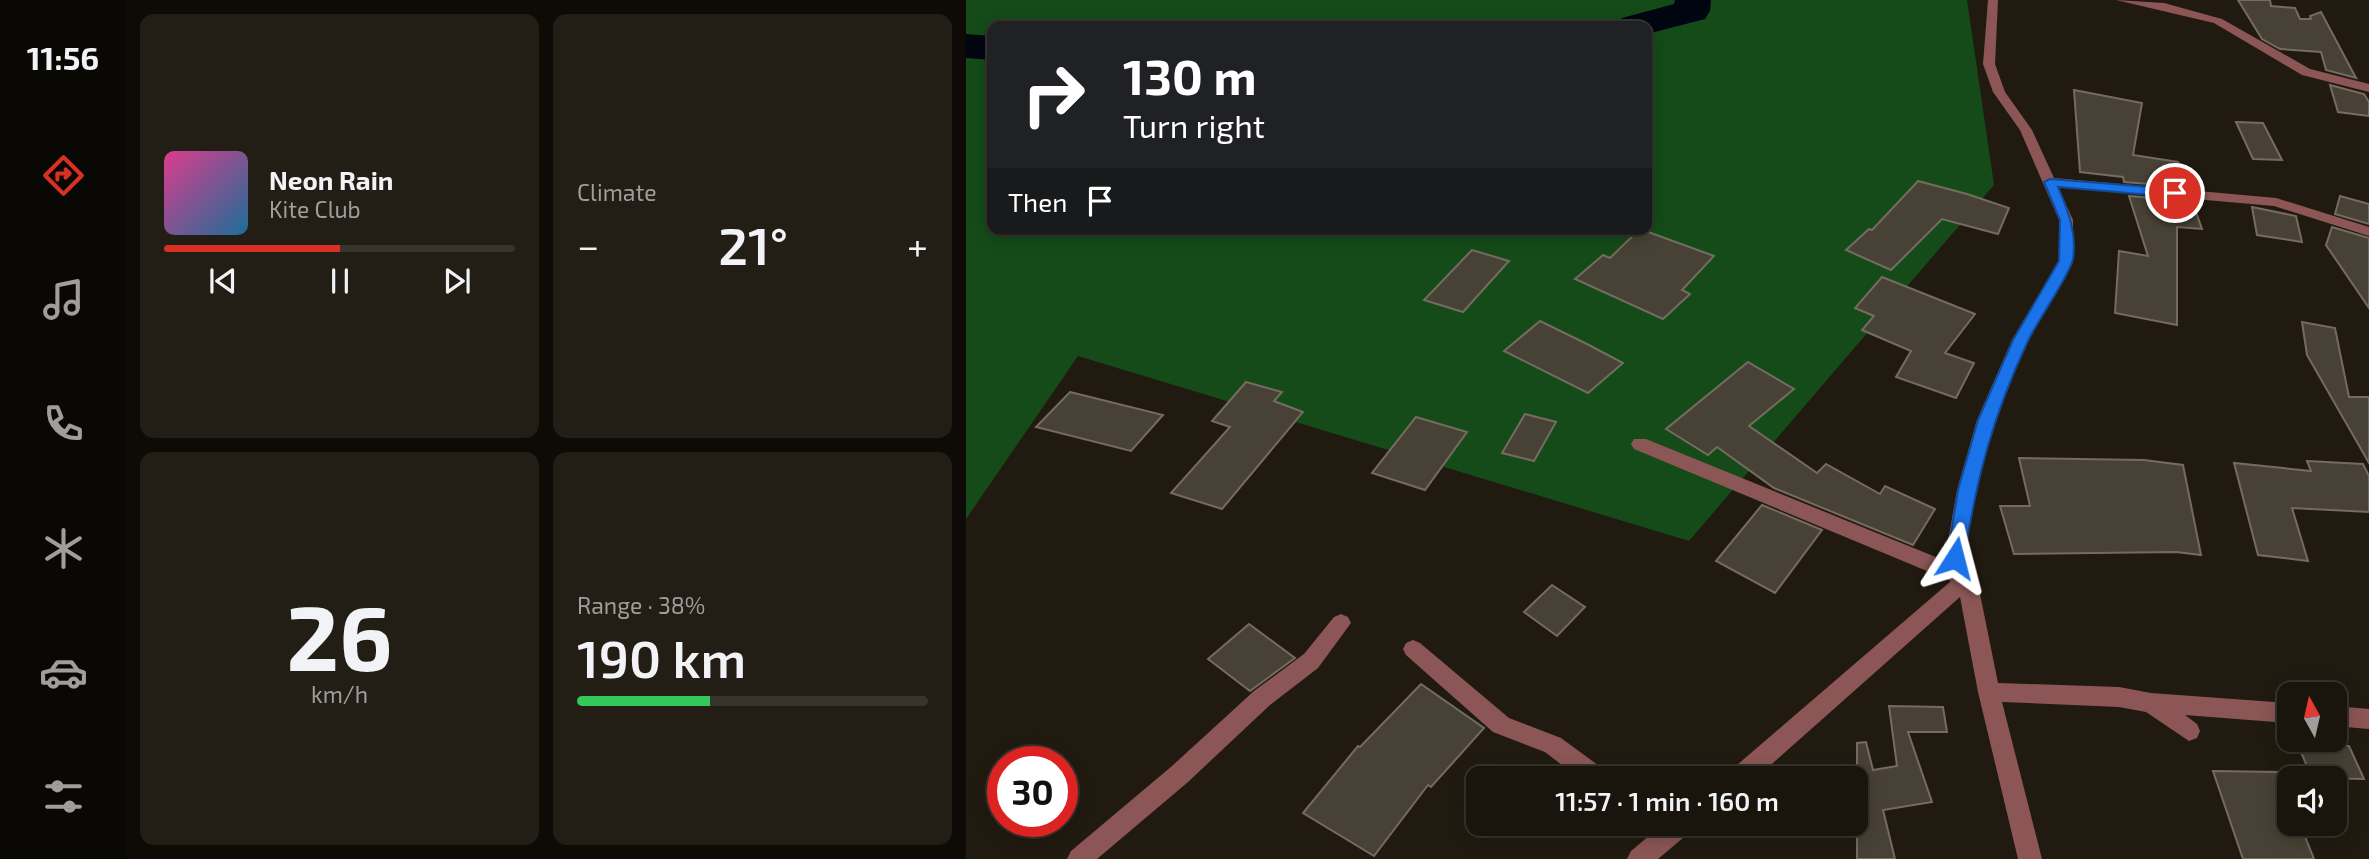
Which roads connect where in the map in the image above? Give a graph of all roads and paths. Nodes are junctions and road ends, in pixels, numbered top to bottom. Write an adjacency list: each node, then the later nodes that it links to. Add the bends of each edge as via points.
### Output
1 (1993, 0): 4 (street, via 1989,64 1999,92 2026,130)
2 (2121, 0): 3 (street, via 2218,21 2306,72)
3 (2369, 88)
4 (2050, 182): 5 (street, via 2276,202); 7 (street, via 2066,220 2066,261 2020,340 1986,420 1966,490 1955,558)
5 (2369, 232)
6 (1640, 444): 7 (street)
7 (1967, 579): 10 (street); 17 (street)
8 (1341, 623): 19 (street, via 1311,661 1262,698)
9 (1413, 649): 16 (street, via 1501,726 1553,745)
10 (1989, 692): 11 (street, via 2119,696); 21 (street)
11 (2151, 703): 12 (street); 15 (street)
12 (2277, 712)
13 (2347, 717): 14 (street)
14 (2369, 719)
15 (2189, 731)
16 (1581, 766)
17 (1753, 766)
18 (1662, 836): 20 (street)
19 (1079, 859)
20 (1639, 859)
21 (2030, 859)

